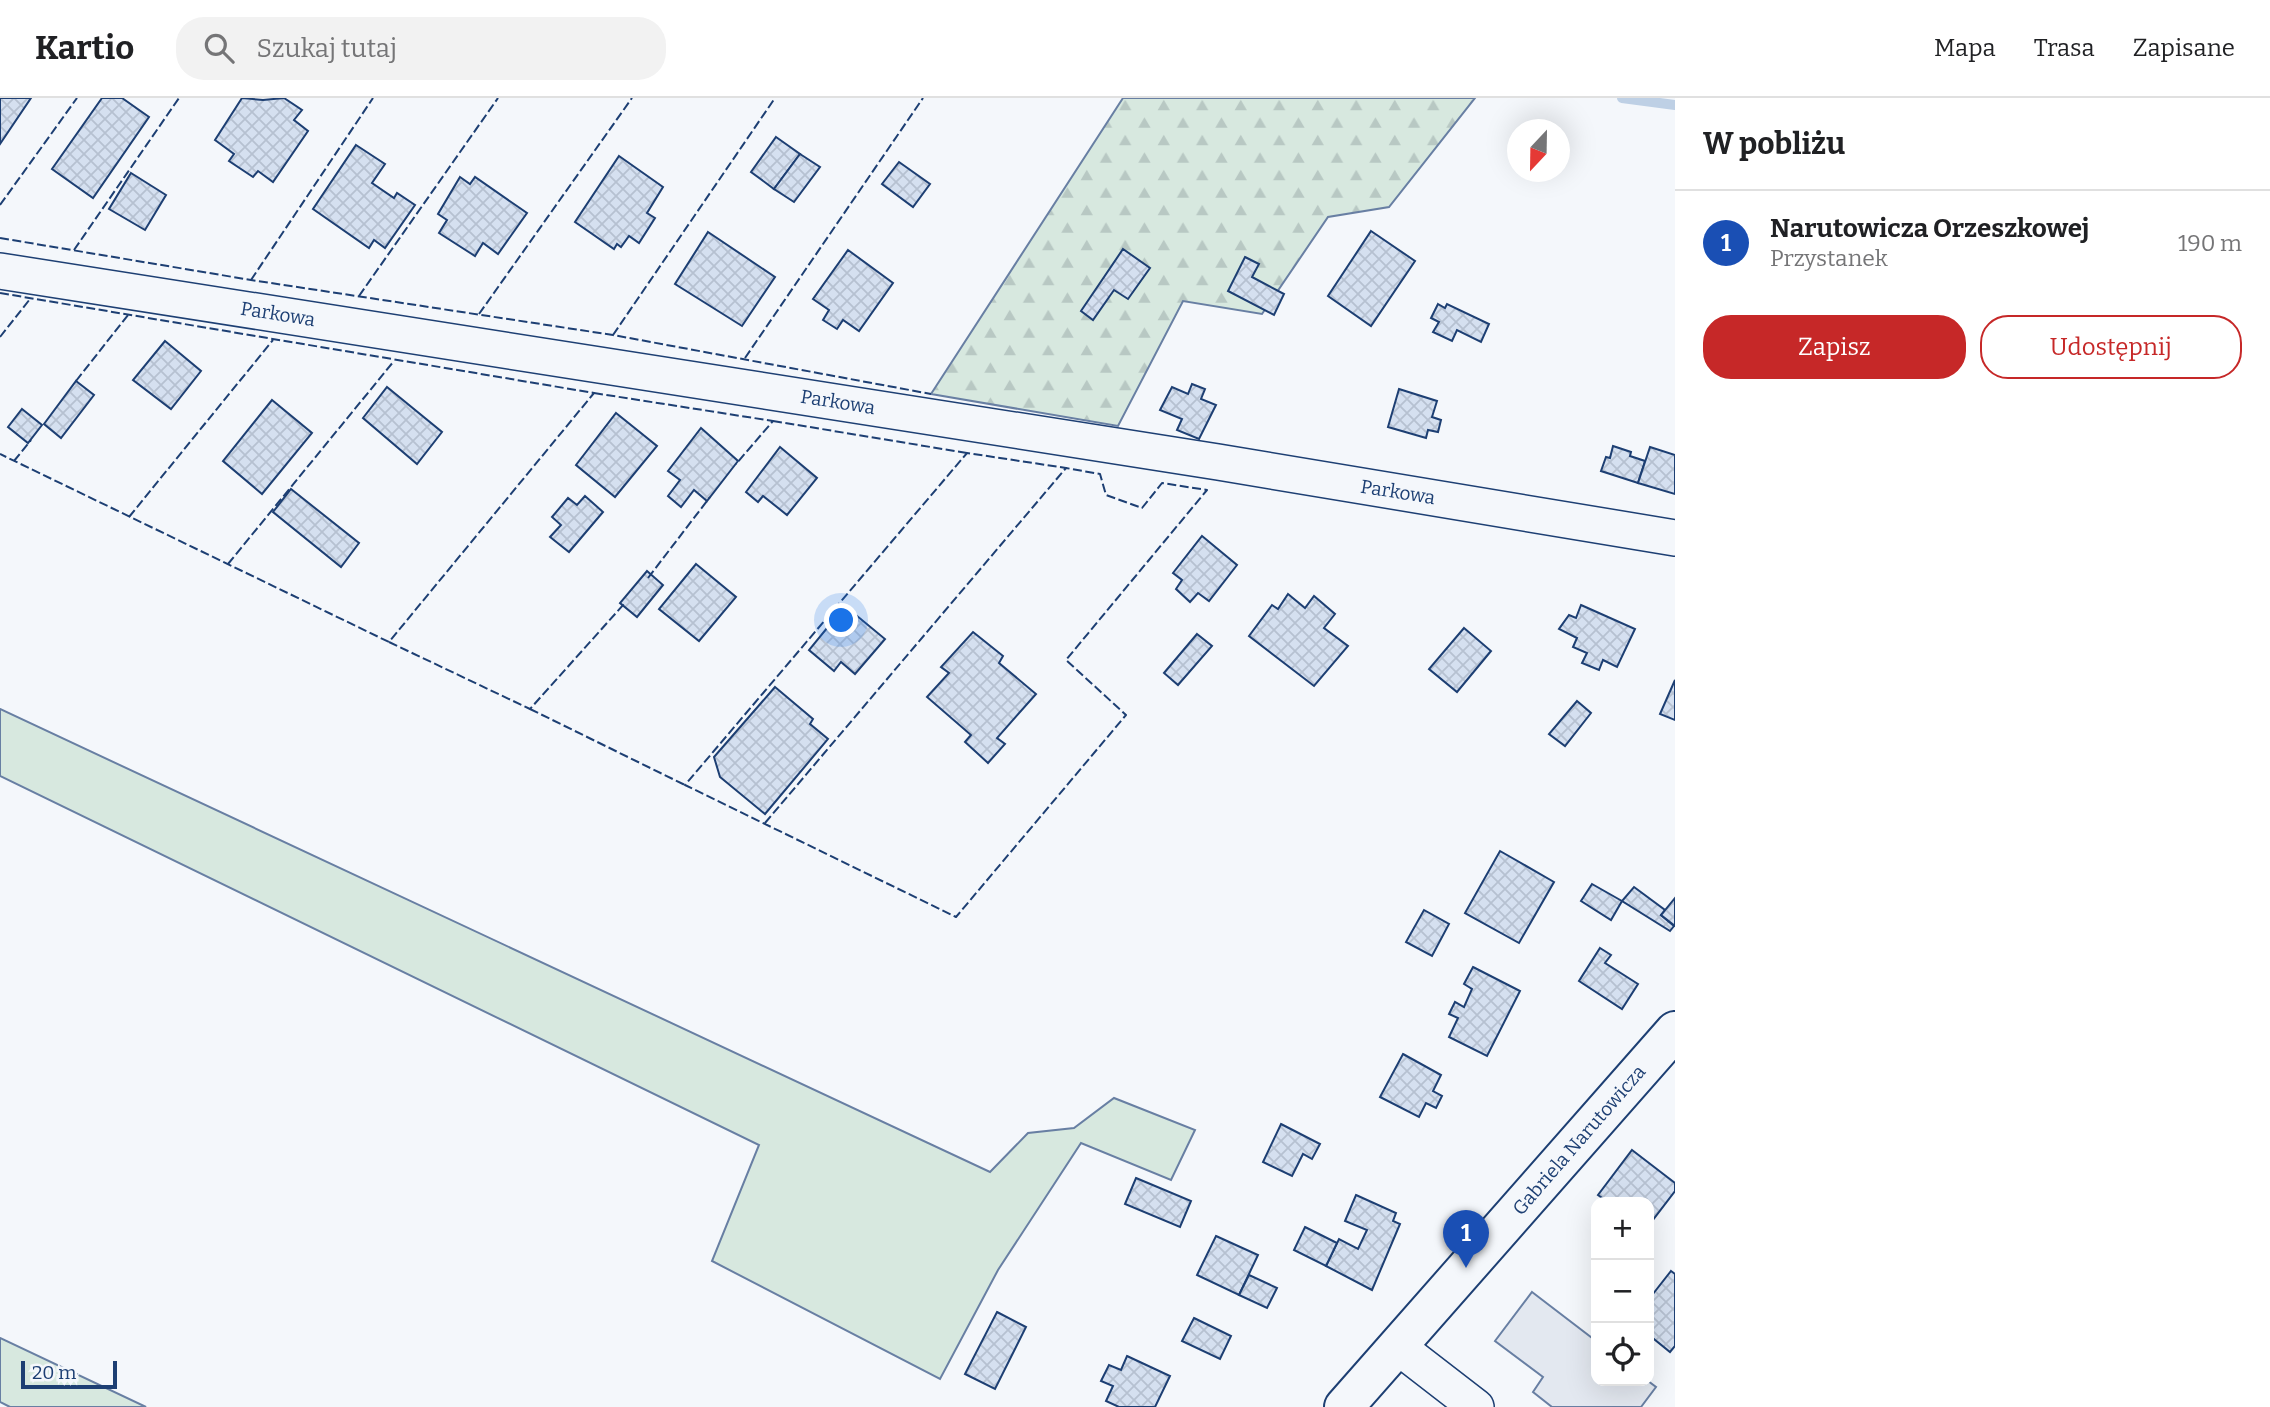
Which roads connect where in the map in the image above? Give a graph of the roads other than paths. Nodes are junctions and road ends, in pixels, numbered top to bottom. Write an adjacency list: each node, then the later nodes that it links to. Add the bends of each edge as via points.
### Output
1 (0, 271): 2 (street, Parkowa)
2 (1675, 538)
3 (1675, 1031): 4 (main road, Gabriela Narutowicza)
4 (1397, 1346): 5 (main road, Gabriela Narutowicza); 6 (street)
5 (1344, 1407)
6 (1476, 1407)

